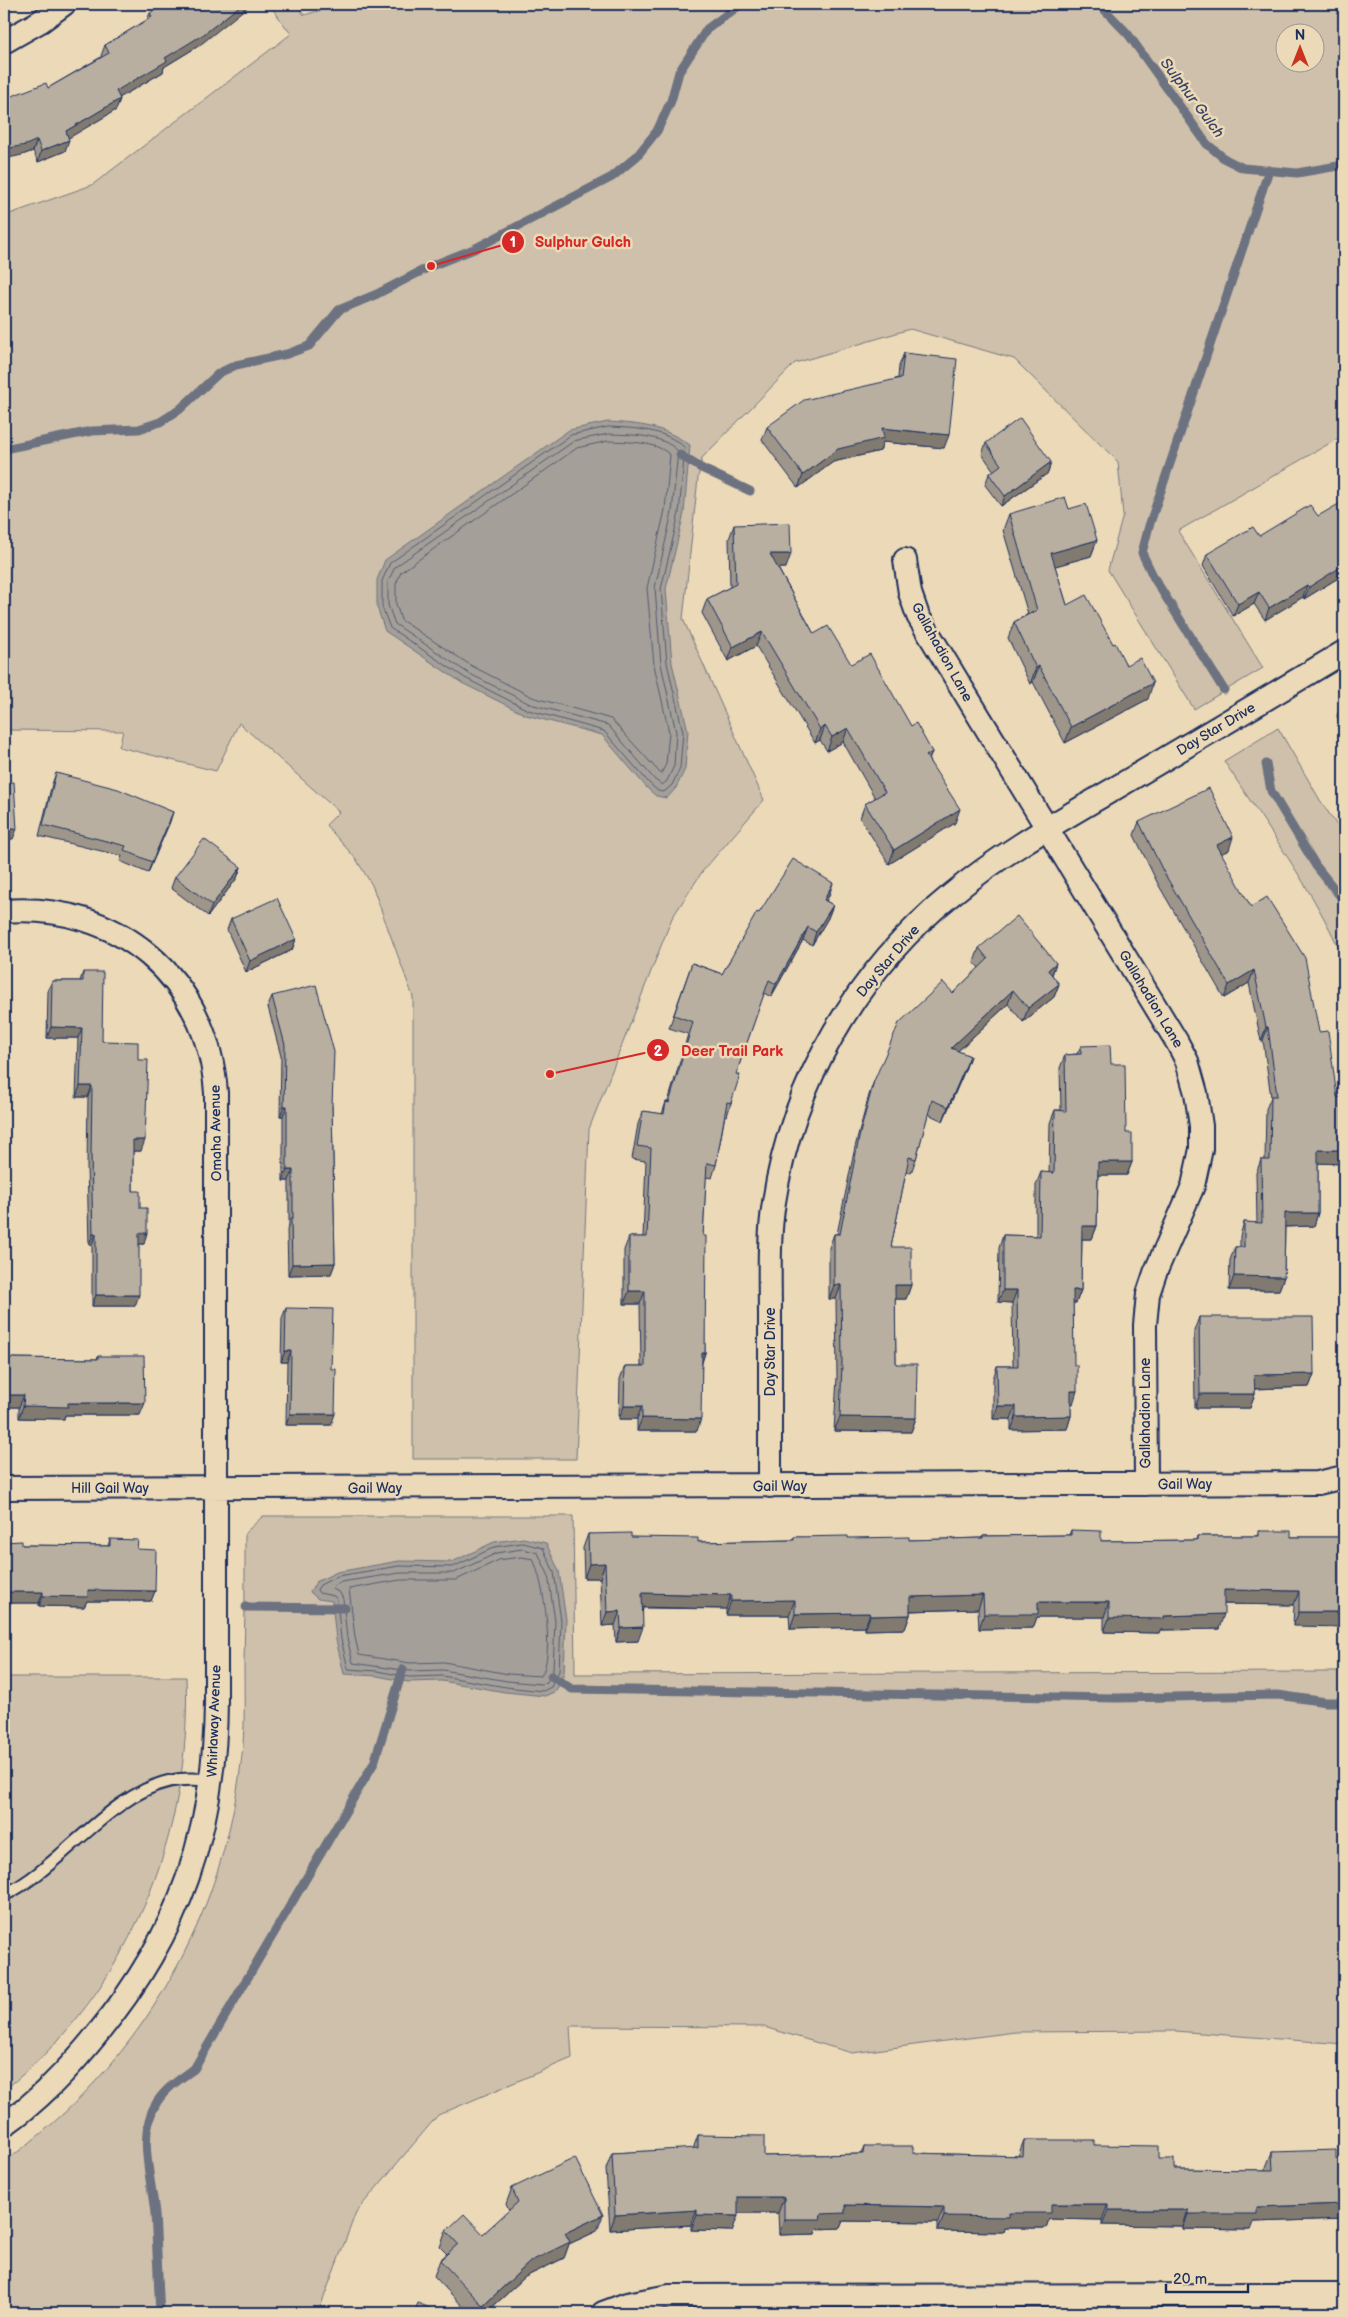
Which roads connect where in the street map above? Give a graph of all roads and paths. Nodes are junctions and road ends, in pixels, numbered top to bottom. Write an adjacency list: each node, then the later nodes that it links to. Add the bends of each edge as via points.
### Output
1 (64, 4): 2 (street)
2 (4, 42)
3 (905, 560): 5 (street, Gallahadion Lane, via 910,593 918,616)
4 (1344, 652): 5 (street, Day Star Drive)
5 (1047, 829): 8 (street, Gallahadion Lane, via 1177,1042 1190,1072 1198,1103 1198,1166 1155,1273 1145,1309); 9 (street, Day Star Drive, via 952,894 899,943 857,996 810,1078 783,1158 772,1221)
6 (4, 911): 11 (street, Omaha Avenue, via 63,913 97,923 127,938 176,982 206,1040 214,1064 216,1092)
7 (1344, 1477): 8 (street, Gail Way, via 1318,1483)
8 (1146, 1484): 9 (street, Gail Way)
9 (770, 1486): 11 (street, Gail Way)
10 (4, 1488): 11 (street, Hill Gail Way)
11 (216, 1488): 12 (street, Whirlaway Avenue, via 216,1730)
12 (212, 1780): 13 (lane, via 184,1778 152,1786 134,1796 55,1860); 14 (street, Whirlaway Avenue, via 203,1829 184,1891 145,1969 77,2059 37,2099)
13 (4, 1895)
14 (4, 2125)
15 (1344, 2295): 16 (street, via 669,2296 627,2304)
16 (604, 2313)

